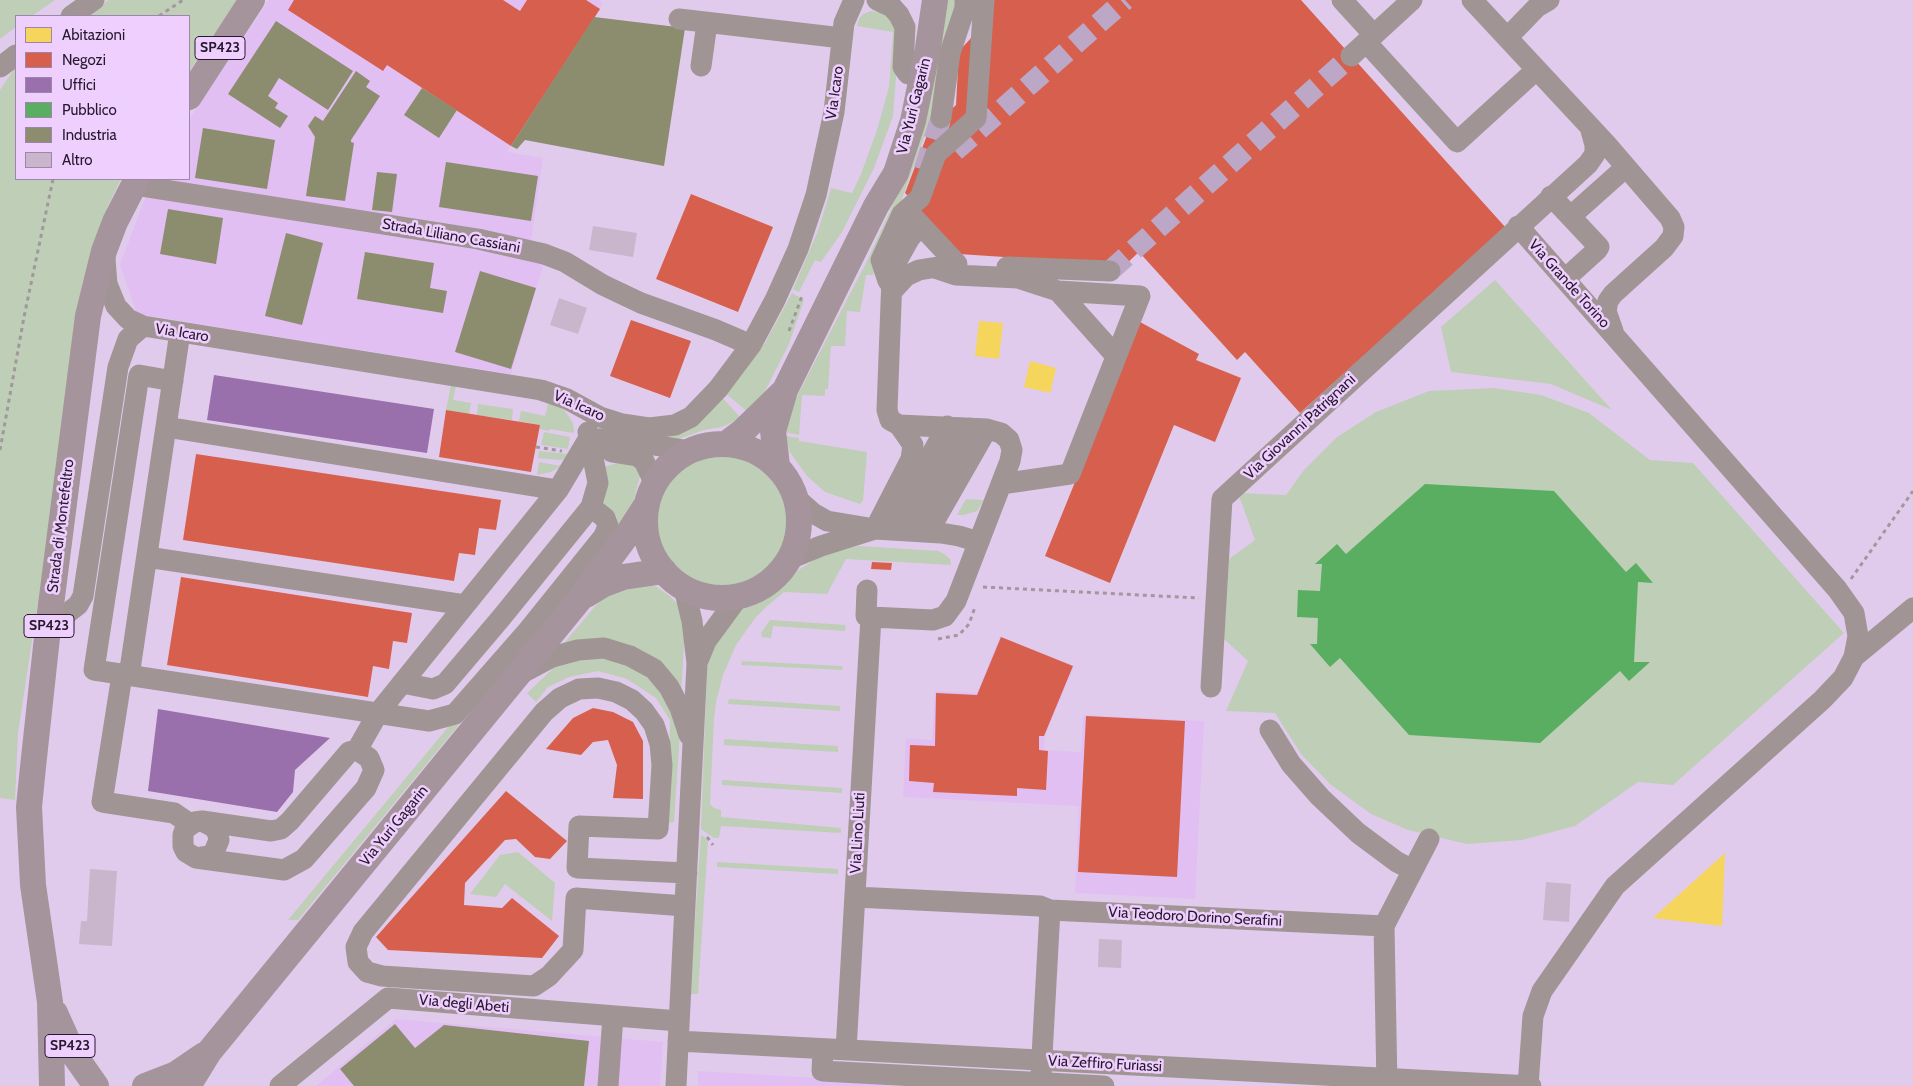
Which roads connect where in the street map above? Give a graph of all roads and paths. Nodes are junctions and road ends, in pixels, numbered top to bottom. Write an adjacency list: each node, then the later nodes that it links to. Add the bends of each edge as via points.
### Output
1 (94, 0): 14 (street)
2 (182, 0): 15 (path)
3 (252, 0): 26 (main road, SP423)
4 (854, 0): 18 (street, Via Icaro, via 844,22)
5 (877, 0): 25 (street, Via Yuri Gagarin, via 892,7 905,27 903,67)
6 (919, 0): 25 (main road, Via Yuri Gagarin)
7 (934, 0): 33 (main road, Via Yuri Gagarin, via 930,40 913,120 896,173)
8 (965, 0): 27 (street, via 950,53)
9 (984, 0): 41 (street, via 976,118 936,154 920,198 902,214 881,260)
10 (1342, 0): 20 (street)
11 (1412, 0): 20 (street)
12 (1472, 0): 19 (street, Via Grande Torino)
13 (1549, 0): 19 (street, via 1537,7)
14 (72, 15)
15 (160, 15)
16 (679, 19): 17 (street)
17 (707, 23): 18 (street, via 808,37); 22 (street)
18 (842, 38): 48 (street, Via Icaro, via 834,112 816,195 798,249)
19 (1507, 38): 24 (street, Via Grande Torino)
20 (1364, 44): 24 (street, via 1457,142)
21 (15, 56): 23 (street)
22 (701, 66)
23 (0, 67)
24 (1536, 70): 28 (street, Via Grande Torino)
25 (908, 74): 33 (main road, Via Yuri Gagarin)
26 (190, 95)
27 (941, 118)
28 (1590, 127): 29 (street, Via Grande Torino); 32 (street, Via Grande Torino, via 1595,154)
29 (1626, 166): 34 (street); 46 (street, Via Grande Torino, via 1674,227 1673,236 1664,248 1648,258 1608,301 1606,311)
30 (53, 180): 60 (path)
31 (135, 182): 36 (main road, Strada di Montefeltro / SP423); 48 (street, Strada Liliano Cassiani, via 478,239 544,254 641,303)
32 (1551, 196): 34 (street); 35 (street, Via Grande Torino)
33 (876, 206): 51 (main road, Via Yuri Gagarin)
34 (1571, 216): 40 (street, via 1599,247)
35 (1518, 226): 40 (street, Via Grande Torino); 80 (street, Via Giovanni Patrignani, via 1222,499)
36 (104, 251): 44 (street, via 107,284 116,306 128,319); 85 (main road, Strada di Montefeltro / SP423, via 88,316)
37 (957, 264): 38 (street); 39 (street); 41 (street, via 918,222 895,264)
38 (935, 268): 41 (street, via 906,276); 42 (street, via 956,275 1018,278)
39 (1110, 271)
40 (1565, 279): 46 (street, Via Grande Torino)
41 (893, 290): 53 (street, via 884,371)
42 (1058, 291): 49 (street); 49 (street, via 1140,296)
43 (802, 296): 47 (path)
44 (143, 326): 45 (street, Via Icaro); 85 (street, via 128,339 118,367 83,596 78,605)
45 (180, 332): 50 (street); 52 (street, Via Icaro, via 541,390)
46 (1613, 333): 77 (street)
47 (787, 336)
48 (751, 345): 52 (street, Via Icaro, via 718,389 691,417 675,425 649,428 622,424 600,418)
49 (1116, 356): 64 (street, via 1070,474)
50 (173, 381): 55 (street); 89 (street, via 139,376 94,670)
51 (785, 390): 58 (main road, Via Yuri Gagarin, via 744,431); 63 (main road, Via Yuri Gagarin, via 773,430)
52 (585, 409): 57 (street)
53 (888, 424): 54 (street); 70 (street, via 912,445)
54 (947, 426): 56 (street); 70 (street)
55 (166, 427): 65 (street); 72 (street)
56 (986, 430): 64 (street, via 1009,440 1012,450); 70 (street); 70 (street)
57 (589, 438): 61 (street); 65 (street); 67 (street, via 605,451 637,456 648,466); 69 (street, via 598,483)
58 (726, 444): 61 (main road, Via Yuri Gagarin, via 707,445); 63 (main road, Via Yuri Gagarin, via 745,447)
59 (536, 447): 62 (path)
60 (0, 450)
61 (690, 451): 67 (main road, Via Yuri Gagarin, via 664,471)
62 (567, 452)
63 (777, 466): 68 (main road, Via Yuri Gagarin, via 789,481)
64 (1001, 484): 71 (street)
65 (558, 490): 82 (street)
66 (1913, 491): 77 (path, via 1849,582)
67 (651, 494): 74 (main road, Via Yuri Gagarin, via 646,528 651,550); 81 (main road, Via Yuri Gagarin, via 627,536)
68 (796, 498): 70 (street, via 827,521); 73 (main road, Via Yuri Gagarin, via 798,533)
69 (591, 507): 90 (street, via 445,684 432,689); 92 (street, via 608,526 604,536 526,633 454,714 430,721)
70 (909, 531): 71 (street, via 959,536); 73 (street, via 821,546)
71 (979, 542): 84 (street, via 956,601 945,616 933,620)
72 (147, 558): 82 (street); 89 (street)
73 (789, 559): 79 (main road, Via Yuri Gagarin, via 776,576)
74 (664, 571): 76 (main road, Via Yuri Gagarin); 81 (main road, Via Yuri Gagarin, via 623,577 604,584)
75 (983, 587): 80 (path)
76 (684, 588): 79 (main road, Via Yuri Gagarin, via 720,598); 87 (street)
77 (1837, 589): 86 (street, via 1854,614 1858,636)
78 (867, 590): 84 (street, Via Lino Liuti)
79 (738, 596): 87 (street, via 706,641)
80 (1216, 598): 91 (street, Via Giovanni Patrignani)
81 (579, 600): 88 (main road, Via Yuri Gagarin)
82 (465, 605): 90 (street)
83 (1913, 608): 86 (street)
84 (868, 616): 101 (street, Via Lino Liuti)
85 (48, 628): 105 (main road, Strada di Montefeltro / SP423, via 29,807 33,885)
86 (1854, 657): 124 (street, via 1843,678 1822,700 1615,886 1542,991 1533,1016)
87 (697, 663): 94 (street)
88 (520, 674): 94 (street, via 552,657 578,650 604,648 630,656 654,669 669,687); 110 (main road, Via Yuri Gagarin)
89 (126, 675): 92 (street); 96 (street, via 102,802 174,813)
90 (402, 683): 92 (street)
91 (1211, 687)
92 (378, 713): 95 (street)
93 (1270, 730): 99 (street, via 1291,764 1320,798 1358,833)
94 (693, 745): 100 (street)
95 (357, 750): 96 (street, via 349,752 281,829 271,831); 98 (street, via 369,758 374,770 366,788 304,859 284,870)
96 (196, 823): 98 (street, via 182,835 186,852); 98 (street, via 212,826 217,830 219,840 214,852)
97 (1429, 839): 99 (street)
98 (196, 858)
99 (1413, 870): 104 (street)
100 (686, 873): 102 (street); 102 (street, via 577,868 579,826 658,829 662,765 654,725 632,700 598,688 579,690 560,698 544,712 362,932 356,947 358,962 368,972 382,976 534,986 549,976 573,950 576,898)
101 (855, 897): 103 (street, Via Teodoro Dorino Serafini, via 1040,906); 109 (street, Via Lino Liuti)
102 (685, 906): 107 (street)
103 (1050, 910): 104 (street, Via Teodoro Dorino Serafini); 111 (street)
104 (1384, 926): 114 (street)
105 (50, 1002): 116 (main road, Strada di Montefeltro / SP423); 117 (main road, Strada di Montefeltro / SP423, via 73,1053)
106 (613, 1016): 107 (street, Via degli Abeti); 120 (street, Via degli Abeti, via 388,998); 121 (street)
107 (679, 1031): 108 (street, Via Zeffiro Furiassi); 122 (street)
108 (823, 1049): 109 (street, Via Zeffiro Furiassi); 115 (street, via 822,1071)
109 (846, 1050): 111 (street, Via Zeffiro Furiassi)
110 (209, 1052): 118 (main road, Via Yuri Gagarin, via 176,1074); 119 (main road, Via Yuri Gagarin)
111 (1040, 1060): 112 (street, Via Zeffiro Furiassi); 115 (street)
112 (1159, 1076): 113 (street, Via Zeffiro Furiassi)
113 (1254, 1079): 114 (street, Via Zeffiro Furiassi)
114 (1387, 1082): 124 (street, Via Zeffiro Furiassi)
115 (1041, 1083): 123 (street)
116 (52, 1086)
117 (96, 1086)
118 (145, 1086)
119 (188, 1086)
120 (280, 1086)
121 (608, 1086)
122 (676, 1086)
123 (1104, 1086)
124 (1529, 1086)

